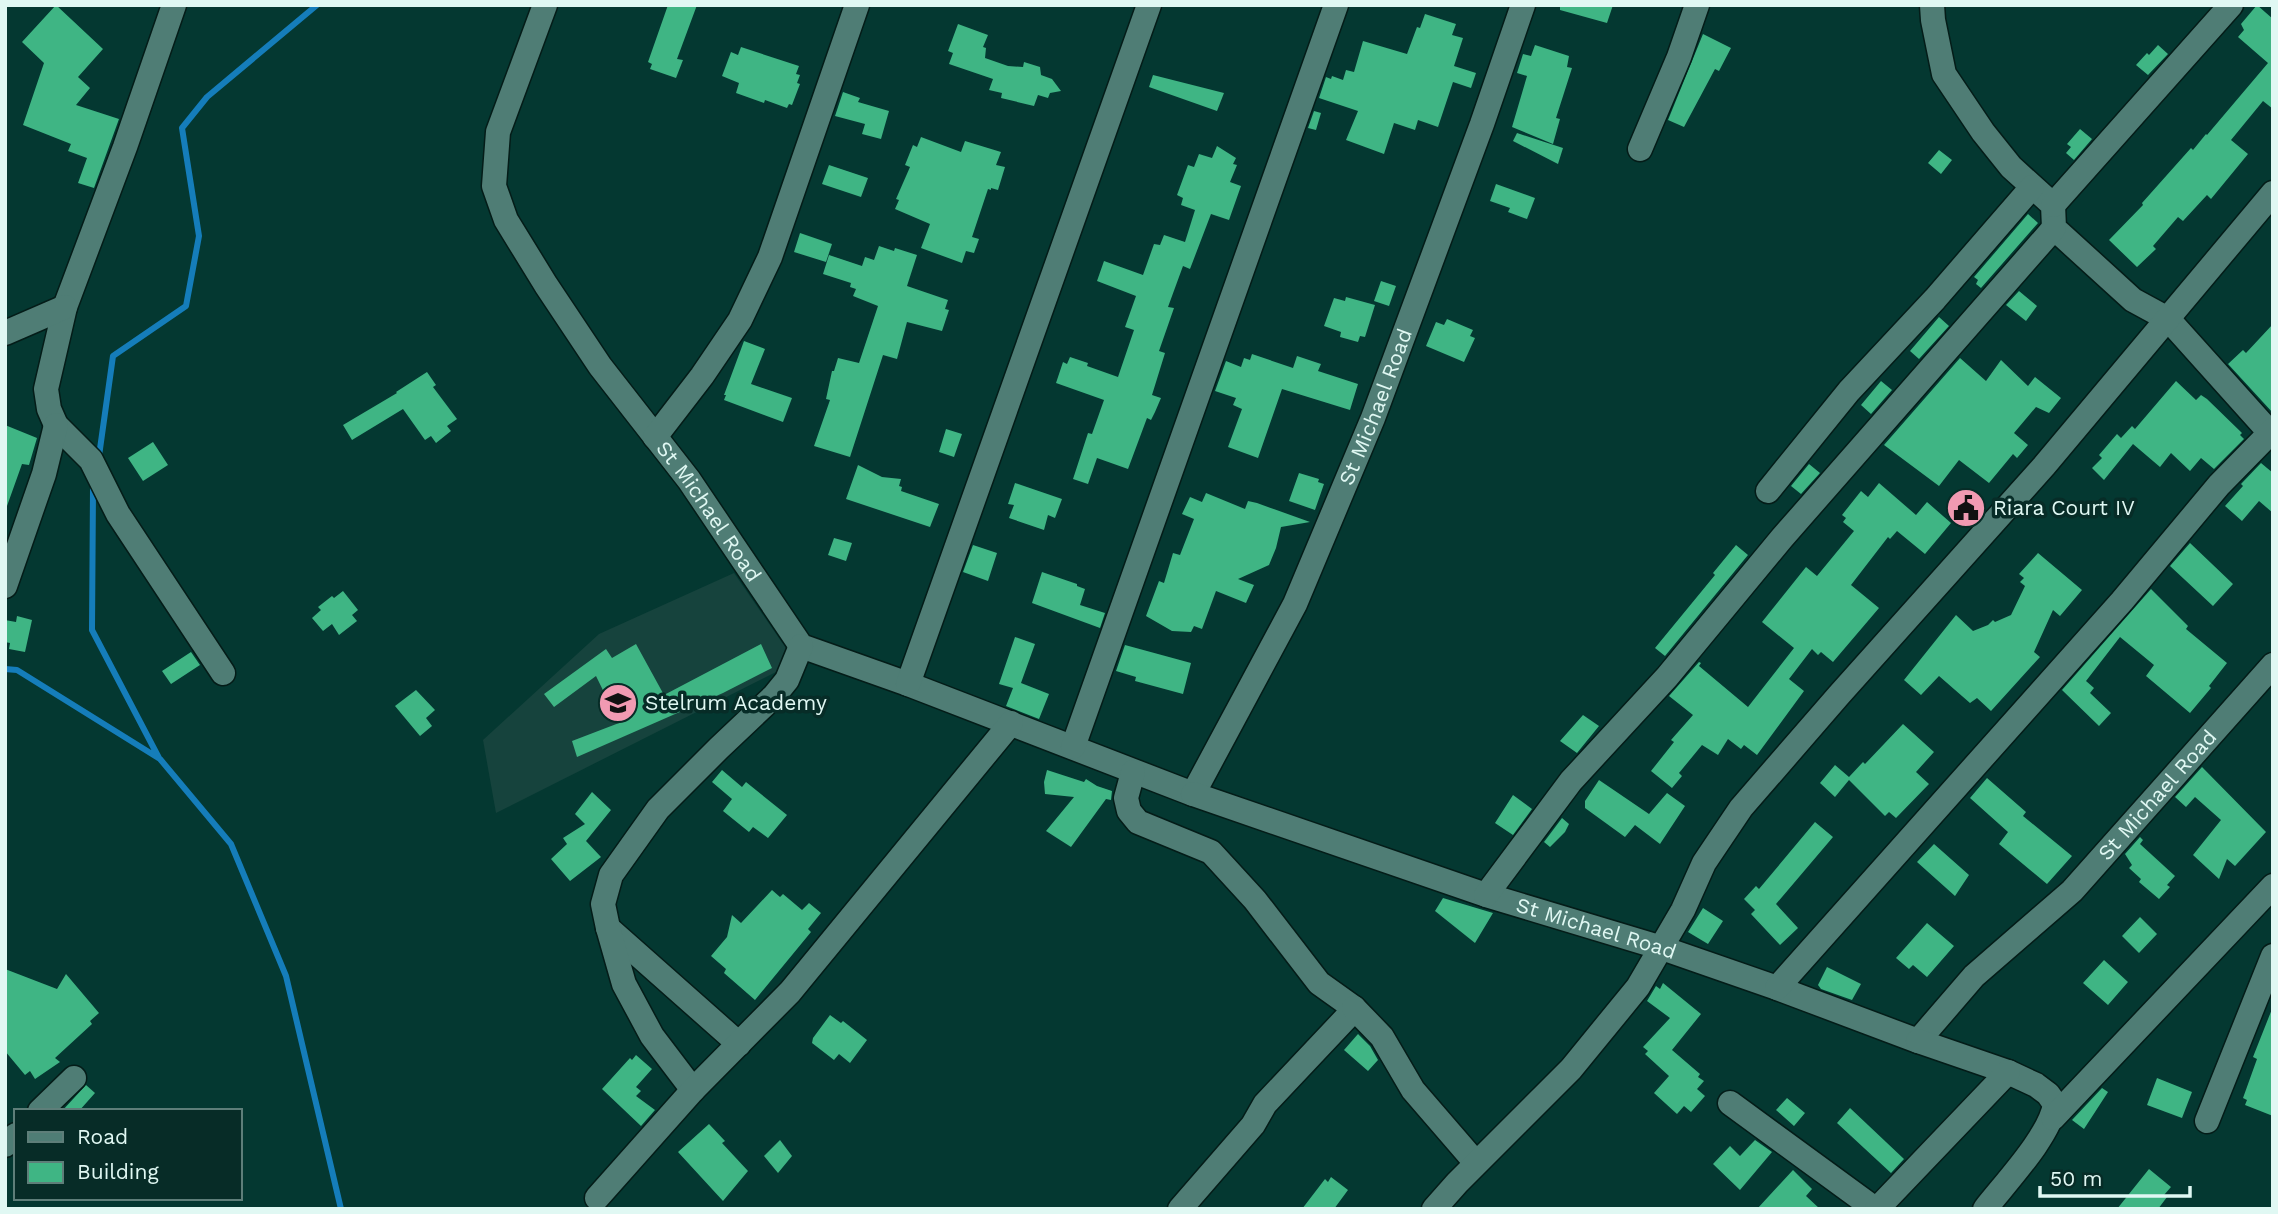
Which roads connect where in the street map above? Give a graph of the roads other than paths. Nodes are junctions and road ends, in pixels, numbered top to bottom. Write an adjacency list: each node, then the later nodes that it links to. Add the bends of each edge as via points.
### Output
1 (174, 5): 15 (street)
2 (545, 5): 20 (street, St Michael Road, via 498,132 494,186 506,220 546,285)
3 (857, 5): 20 (street, via 771,257 740,320)
4 (1149, 5): 26 (street)
5 (1336, 5): 28 (street)
6 (1523, 5): 30 (street, St Michael Road, via 1373,418 1306,579)
7 (1697, 5): 11 (street)
8 (1932, 5): 12 (street, via 1944,74 1983,132)
9 (2231, 5): 10 (street)
10 (2214, 15): 14 (street)
11 (1640, 149)
12 (2032, 187): 14 (street); 21 (street, via 1849,391)
13 (2273, 193): 16 (street)
14 (2053, 216): 16 (street, via 2133,300); 32 (street, via 1667,677 1571,781)
15 (65, 307): 17 (street); 18 (street, via 46,389)
16 (2168, 320): 19 (street); 34 (street, via 1741,808 1704,863)
17 (5, 333)
18 (56, 425): 22 (street); 25 (street, via 91,460 118,514)
19 (2272, 433): 36 (street, via 2219,485)
20 (655, 437): 23 (street, St Michael Road)
21 (1768, 491)
22 (5, 586)
23 (800, 646): 26 (street, St Michael Road); 33 (street, via 787,680 774,696 658,809 611,875 603,904)
24 (2273, 665): 38 (street, St Michael Road, via 2071,891 1974,976)
25 (223, 673)
26 (908, 684): 27 (street, St Michael Road)
27 (1011, 723): 28 (street, St Michael Road); 39 (street, via 790,992)
28 (1073, 747): 29 (street, St Michael Road)
29 (1133, 772): 30 (street, St Michael Road); 37 (street, via 1126,798 1138,822 1211,852 1319,983)
30 (1193, 794): 32 (street, St Michael Road)
31 (2273, 886): 45 (street)
32 (1486, 895): 34 (street, St Michael Road)
33 (608, 928): 39 (street); 42 (street, via 624,984 652,1036)
34 (1662, 948): 36 (street, St Michael Road); 47 (street, via 1638,987 1571,1069)
35 (2273, 956): 46 (street)
36 (1777, 988): 38 (street, St Michael Road)
37 (1354, 1007): 47 (street, via 1382,1037 1413,1090); 49 (street, via 1265,1104 1253,1125)
38 (1918, 1041): 40 (street, St Michael Road)
39 (738, 1044): 42 (street)
40 (2008, 1072): 45 (street, St Michael Road, via 2048,1094 2055,1104); 51 (street)
41 (74, 1078): 44 (street)
42 (693, 1090): 48 (street)
43 (1730, 1103): 51 (street)
44 (42, 1109)
45 (2053, 1118): 52 (street)
46 (2207, 1121)
47 (1476, 1163): 50 (street)
48 (597, 1198)
49 (1180, 1209)
50 (1434, 1209)
51 (1876, 1209)
52 (1985, 1209)

